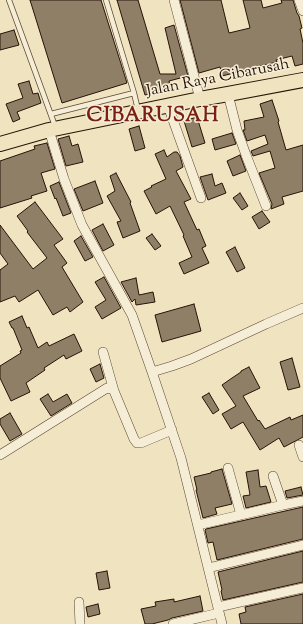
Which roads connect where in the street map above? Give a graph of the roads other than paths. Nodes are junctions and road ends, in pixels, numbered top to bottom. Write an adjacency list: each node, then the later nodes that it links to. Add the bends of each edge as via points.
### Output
1 (9, 0): 12 (lane)
2 (106, 0): 7 (lane)
3 (174, 0): 9 (street)
4 (299, 0): 5 (street)
5 (303, 11)
6 (303, 80): 8 (main road, Jalan Raya Cibarusah)
7 (134, 93): 11 (lane); 12 (lane)
8 (228, 94): 9 (main road, Jalan Raya Cibarusah); 16 (street, via 237,130)
9 (200, 98): 10 (main road, Jalan Raya Cibarusah)
10 (168, 106): 11 (main road, Jalan Raya Cibarusah); 15 (street)
11 (139, 112): 13 (main road, Jalan Raya Cibarusah)
12 (51, 114): 13 (lane)
13 (53, 130): 14 (main road, Jalan Raya Cibarusah); 19 (street, via 64,179 82,225 132,315)
14 (0, 144)
15 (201, 198)
16 (266, 206)
17 (303, 308): 19 (street, via 191,359)
18 (102, 352): 20 (street)
19 (152, 372): 21 (street)
20 (114, 391): 21 (street, via 137,443); 23 (street, via 107,388)
21 (172, 430): 30 (street)
22 (299, 445): 24 (street)
23 (0, 455)
24 (303, 456)
25 (228, 468): 29 (street)
26 (273, 476): 28 (street)
27 (303, 501): 28 (street)
28 (283, 505): 29 (street)
29 (241, 515): 30 (street)
30 (198, 525): 32 (street)
31 (303, 545): 32 (street)
32 (208, 568): 35 (street)
33 (303, 588): 35 (street)
34 (79, 602): 36 (street)
35 (219, 610): 37 (street); 38 (street)
36 (80, 624)
37 (175, 624)
38 (222, 624)

